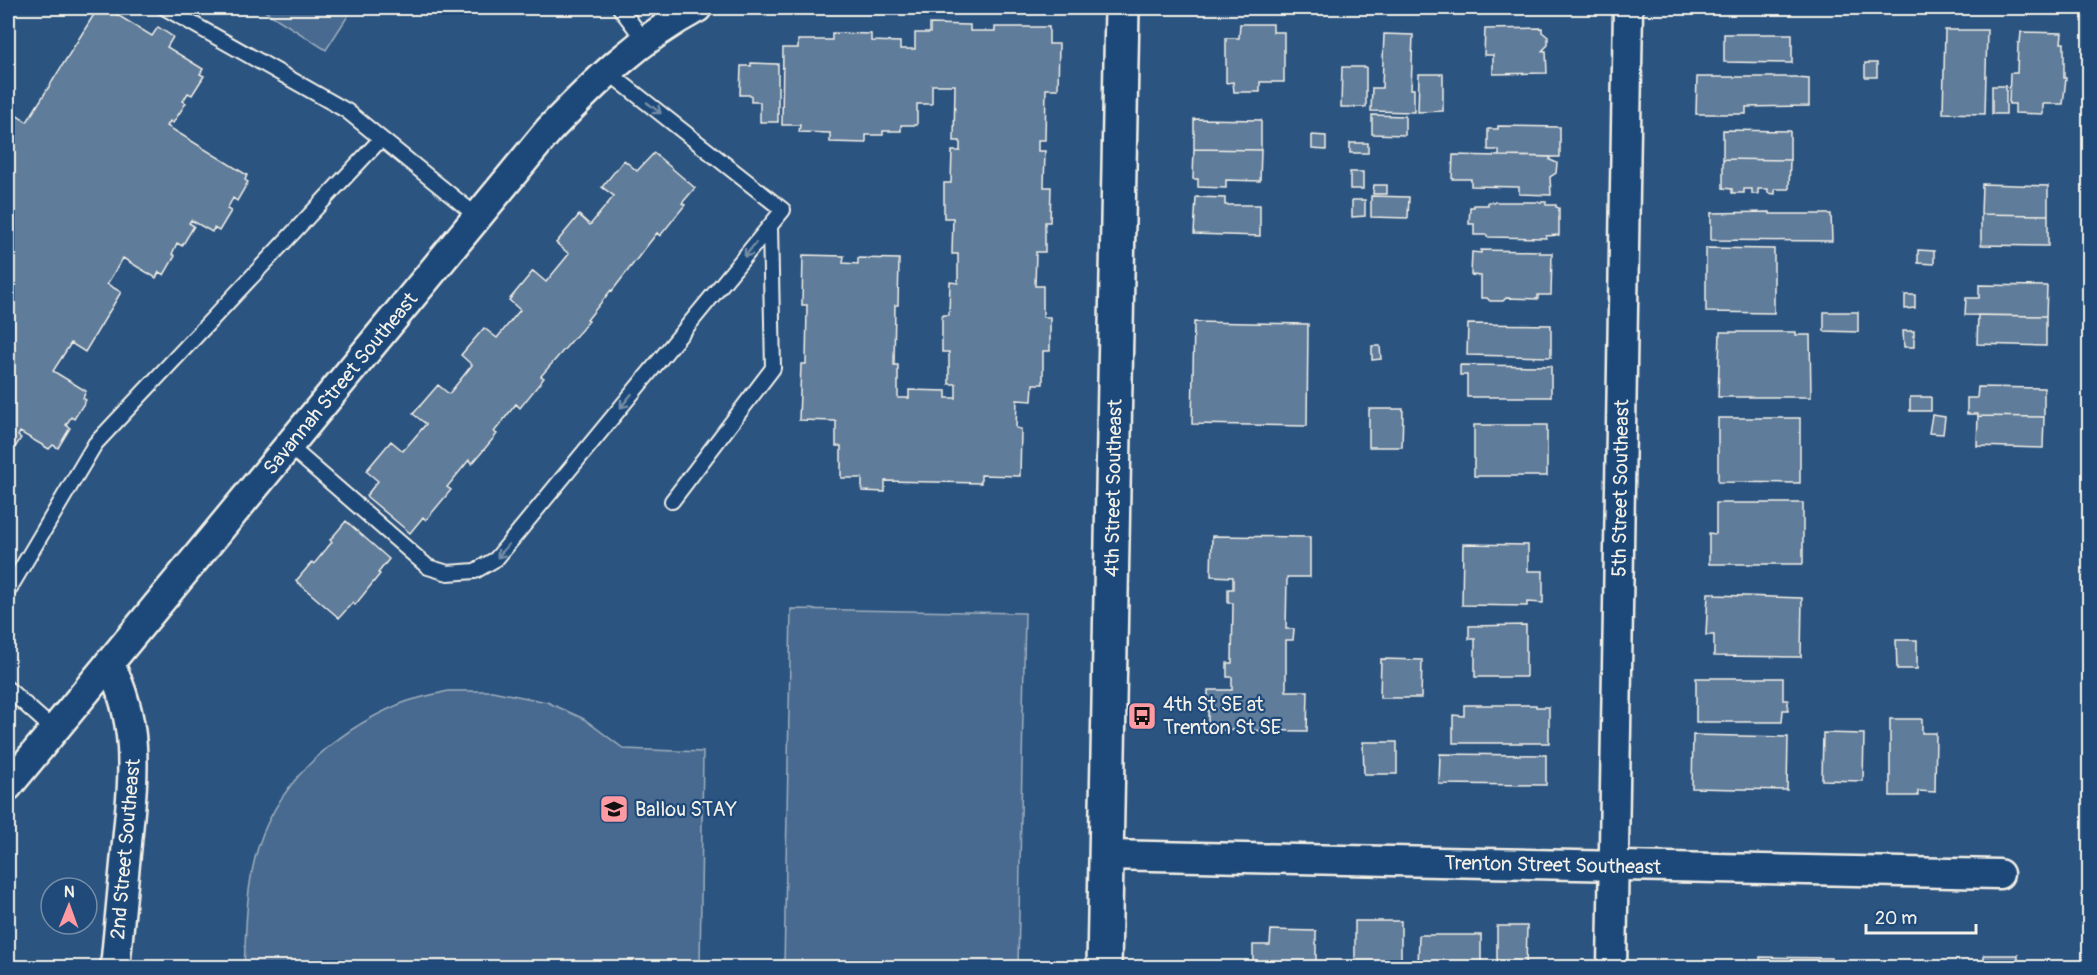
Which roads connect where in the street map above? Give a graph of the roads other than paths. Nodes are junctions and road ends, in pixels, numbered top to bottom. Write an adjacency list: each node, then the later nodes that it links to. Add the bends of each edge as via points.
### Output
1 (165, 8): 8 (lane, via 347,111)
2 (621, 8): 6 (lane)
3 (697, 8): 6 (street, Savannah Street Southeast)
4 (1122, 8): 18 (street, 4th Street Southeast)
5 (1628, 8): 19 (street, 5th Street Southeast)
6 (645, 41): 7 (street, Savannah Street Southeast)
7 (608, 72): 9 (street, Savannah Street Southeast, via 549,130); 10 (lane, one-way to 10, via 783,210)
8 (381, 139): 9 (lane); 13 (lane, via 95,444)
9 (478, 217): 11 (street, Savannah Street Southeast)
10 (770, 226): 11 (lane, one-way to 11, via 496,559 475,571 448,573 428,567); 12 (lane, via 773,368)
11 (289, 446): 14 (street, Savannah Street Southeast)
12 (672, 501)
13 (8, 591)
14 (110, 663): 16 (street, Savannah Street Southeast); 21 (street, 2nd Street Southeast, via 127,707 134,754)
15 (8, 689): 16 (lane)
16 (54, 730): 17 (street, Savannah Street Southeast)
17 (8, 786)
18 (1107, 855): 19 (street, Trenton Street Southeast); 22 (street, 4th Street Southeast)
19 (1613, 864): 20 (street, Trenton Street Southeast); 23 (street, 5th Street Southeast)
20 (1999, 874)
21 (115, 968)
22 (1104, 968)
23 (1612, 968)

